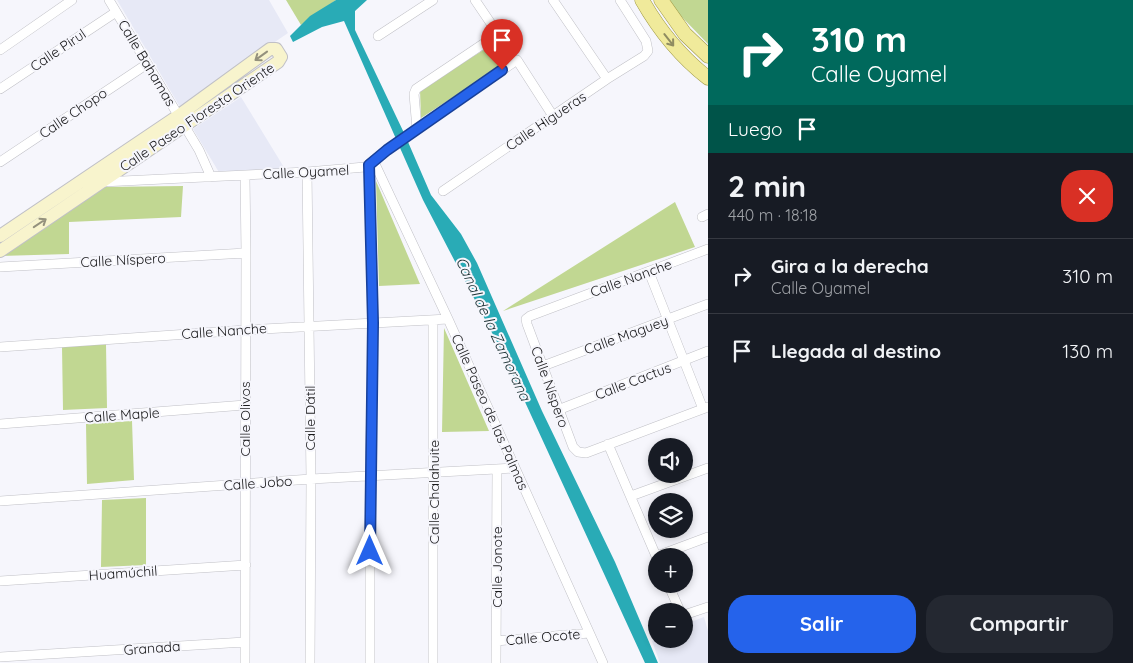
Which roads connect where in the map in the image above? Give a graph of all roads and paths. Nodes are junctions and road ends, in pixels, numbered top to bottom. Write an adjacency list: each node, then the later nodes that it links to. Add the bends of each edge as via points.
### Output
1 (72, 0): 11 (street)
2 (109, 0): 9 (street, Calle Bahamas)
3 (433, 0): 10 (street)
4 (476, 0): 19 (street, via 498,34 416,89)
5 (553, 0): 15 (street)
6 (620, 0): 15 (street, Calle Higueras, via 646,40 648,51)
7 (642, 0): 14 (main road, one-way to 14, via 676,49)
8 (661, 0): 12 (main road, via 685,34)
9 (116, 12): 13 (street, Calle Bahamas); 16 (street, Calle Pirul)
10 (378, 36)
11 (0, 50)
12 (708, 56)
13 (147, 64): 18 (street, Calle Bahamas); 20 (street, Calle Chopo)
14 (708, 78)
15 (606, 79): 17 (street, Calle Higueras)
16 (0, 89)
17 (554, 116): 19 (street, Calle Oyamel, via 517,60); 26 (street, Calle Higueras)
18 (181, 121): 18 (street, Calle Paseo Floresta Oriente, one-way to 18, via 278,62 281,56 276,49 270,49); 24 (street); 25 (street, Calle Paseo Floresta Oriente)
19 (417, 129): 21 (street, Calle Oyamel)
20 (0, 162)
21 (372, 163): 22 (street, Calle Oyamel, via 359,169); 34 (street, Calle Paseo de las Palmas); 38 (street)
22 (308, 172): 23 (street, Calle Oyamel); 39 (street, Calle Dátil)
23 (245, 176): 24 (street, Calle Oyamel); 30 (street, Calle Olivos)
24 (211, 177): 25 (street, Calle Oyamel)
25 (97, 178): 27 (street, Calle Paseo Floresta Oriente); 29 (street, Calle Paseo Floresta Oriente, one-way to 25)
26 (443, 191)
27 (0, 236)
28 (708, 250): 32 (street, Calle Nanche)
29 (0, 251)
30 (246, 253): 31 (street, Calle Níspero); 40 (street, Calle Olivos)
31 (0, 267)
32 (649, 272): 35 (street, Calle Nanche); 37 (street)
33 (708, 304): 37 (street, Calle Maguey)
34 (448, 319): 36 (street, Calle Nanche); 50 (street, Calle Paseo de las Palmas)
35 (526, 319): 44 (street, Calle Níspero)
36 (433, 320): 38 (street, Calle Nanche); 53 (street, Calle Chalahuite)
37 (667, 320): 43 (street); 44 (street, Calle Maguey)
38 (373, 323): 39 (street, Calle Nanche); 54 (street)
39 (310, 326): 40 (street, Calle Nanche); 55 (street, Calle Dátil)
40 (246, 330): 41 (street, Calle Nanche); 45 (street, Calle Olivos)
41 (0, 348)
42 (708, 351): 43 (street, Calle Cactus)
43 (684, 361): 46 (street); 47 (street, Calle Cactus)
44 (543, 366): 47 (street, Calle Níspero)
45 (245, 406): 48 (street, Calle Maple); 56 (street, Calle Olivos)
46 (706, 408): 49 (street)
47 (558, 410): 49 (street, Calle Níspero, via 578,452 586,453)
48 (0, 424)
49 (608, 444): 57 (street)
50 (515, 468): 52 (street, Calle Jobo); 66 (street, Calle Paseo de las Palmas)
51 (708, 468): 57 (street)
52 (497, 470): 53 (street, Calle Jobo); 67 (street, Calle Jonote)
53 (434, 474): 54 (street, Calle Jobo); 73 (street, Calle Chalahuite)
54 (370, 476): 55 (street, Calle Jobo); 72 (street)
55 (310, 479): 56 (street, Calle Jobo); 71 (street, Calle Dátil)
56 (245, 484): 58 (street, Calle Jobo); 62 (street, Calle Olivos)
57 (631, 496): 60 (street)
58 (0, 501)
59 (708, 537): 61 (street)
60 (653, 548)
61 (678, 548)
62 (246, 566): 63 (street, Huamúchil); 68 (street, Calle Olivos)
63 (0, 581)
64 (708, 607): 65 (street)
65 (693, 612)
66 (589, 633): 67 (street, Calle Ocote); 75 (street, Calle Paseo de las Palmas)
67 (496, 641): 74 (street, Calle Jonote)
68 (245, 642): 69 (street, Granada); 70 (street, Calle Olivos)
69 (0, 657)
70 (245, 663)
71 (310, 663)
72 (370, 663)
73 (433, 663)
74 (496, 663)
75 (602, 663)

